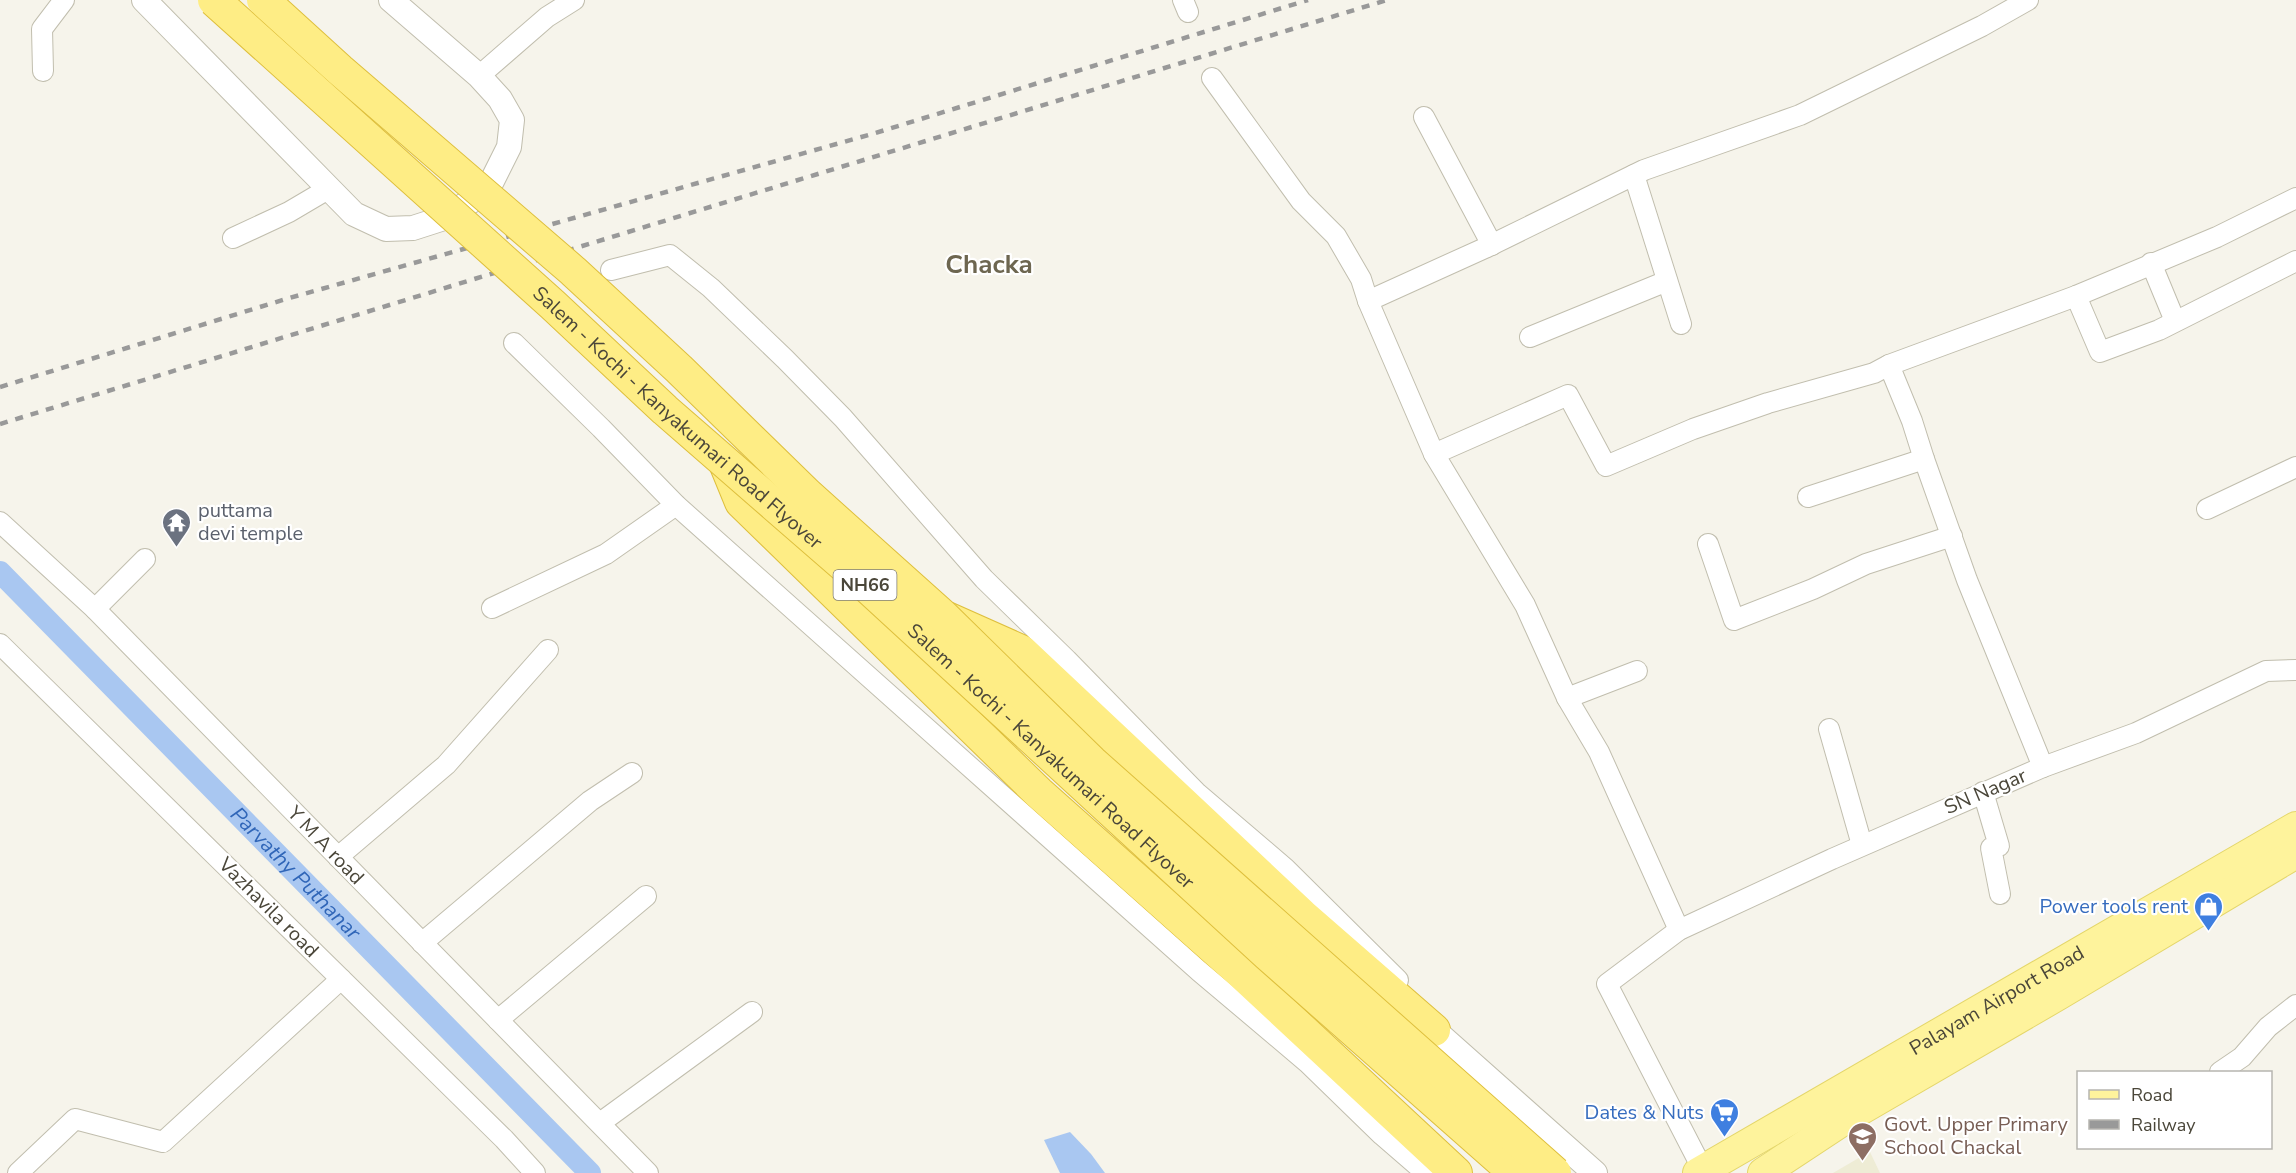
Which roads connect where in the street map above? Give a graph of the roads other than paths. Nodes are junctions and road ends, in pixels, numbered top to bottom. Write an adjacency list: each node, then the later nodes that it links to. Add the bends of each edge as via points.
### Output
1 (64, 0): 8 (street, via 42,29)
2 (144, 0): 13 (street)
3 (214, 0): 30 (highway, Salem - Kochi - Kanyakumari Road Flyover / NH66, bridge)
4 (263, 0): 41 (highway, Salem - Kochi - Kanyakumari Road Flyover / NH66, bridge, via 573,271 807,494)
5 (391, 0): 9 (street)
6 (574, 0): 9 (street, via 548,16)
7 (2028, 0): 12 (street, via 1800,115)
8 (44, 71)
9 (479, 76): 13 (street, via 512,120 510,147 488,191 444,218 413,228 386,229 354,214)
10 (1212, 78): 22 (street, via 1301,201 1335,236 1361,279)
11 (1424, 117): 16 (street)
12 (1634, 176): 16 (street); 20 (street)
13 (328, 189): 15 (street)
14 (2296, 198): 18 (street, via 2217,237)
15 (233, 238)
16 (1492, 244): 22 (street)
17 (2296, 261): 23 (street)
18 (2151, 263): 21 (street); 23 (street)
19 (611, 270): 63 (street, via 670,255 711,288 843,418 984,579 1196,792 1285,868 1411,992)
20 (1667, 281): 24 (street); 25 (street)
21 (2076, 296): 23 (street, via 2100,352); 27 (street)
22 (1368, 301): 28 (street)
23 (2175, 321)
24 (1681, 324)
25 (1530, 337)
26 (513, 343): 33 (street)
27 (1889, 365): 28 (street, via 1850,381 1693,429 1606,466 1568,395); 29 (street)
28 (1434, 454): 46 (street, via 1525,605)
29 (1924, 459): 32 (street); 36 (street)
30 (725, 463): 71 (highway, via 741,501 1039,793 1238,970); 72 (highway, Salem - Kochi - Kanyakumari Road Flyover / NH66, bridge, via 850,571 1268,956)
31 (2296, 467): 34 (street)
32 (1808, 497)
33 (676, 505): 39 (street, via 606,554); 70 (street, via 1199,971 1308,1062)
34 (2207, 509)
35 (0, 522): 40 (street, Y M A road)
36 (1952, 536): 37 (street, via 1866,564 1734,620); 48 (street)
37 (1708, 544)
38 (145, 559): 40 (street)
39 (492, 608)
40 (94, 609): 54 (street, Y M A road)
41 (943, 616): 63 (highway, via 1021,651 1302,915); 73 (highway, Salem - Kochi - Kanyakumari Road Flyover / NH66, bridge, via 1092,762)
42 (0, 644): 59 (street, Vazhavila road)
43 (548, 650): 54 (street, via 446,765)
44 (2296, 670): 48 (street, SN Nagar, via 2266,671 2136,733)
45 (1637, 671): 46 (street)
46 (1567, 698): 57 (street, via 1599,752)
47 (1829, 729): 52 (street)
48 (2043, 767): 50 (street, SN Nagar)
49 (632, 773): 58 (street, via 590,801)
50 (1983, 792): 52 (street, SN Nagar); 55 (street, via 1999,846 1991,848)
51 (2296, 827): 66 (main road, Palayam Airport Road)
52 (1862, 845): 57 (street, SN Nagar)
53 (2296, 853): 75 (main road, Palayam Airport Road, via 1848,1117)
54 (338, 857): 58 (street, Y M A road)
55 (2000, 894)
56 (646, 896): 62 (street)
57 (1679, 930): 66 (street, SN Nagar, via 1607,984)
58 (422, 943): 62 (street, Y M A road)
59 (341, 979): 67 (street, via 163,1142 75,1119); 68 (street, Vazhavila road)
60 (2296, 1005): 64 (street, via 2268,1027 2242,1057)
61 (752, 1012): 65 (street)
62 (498, 1020): 65 (street, Y M A road)
63 (1434, 1030): 74 (street)
64 (2221, 1071)
65 (600, 1123): 69 (street, Y M A road)
66 (1701, 1172)
67 (18, 1173)
68 (535, 1173)
69 (648, 1173)
70 (1426, 1173)
71 (1456, 1173)
72 (1515, 1173)
73 (1555, 1173)
74 (1595, 1173)
75 (1763, 1173)

